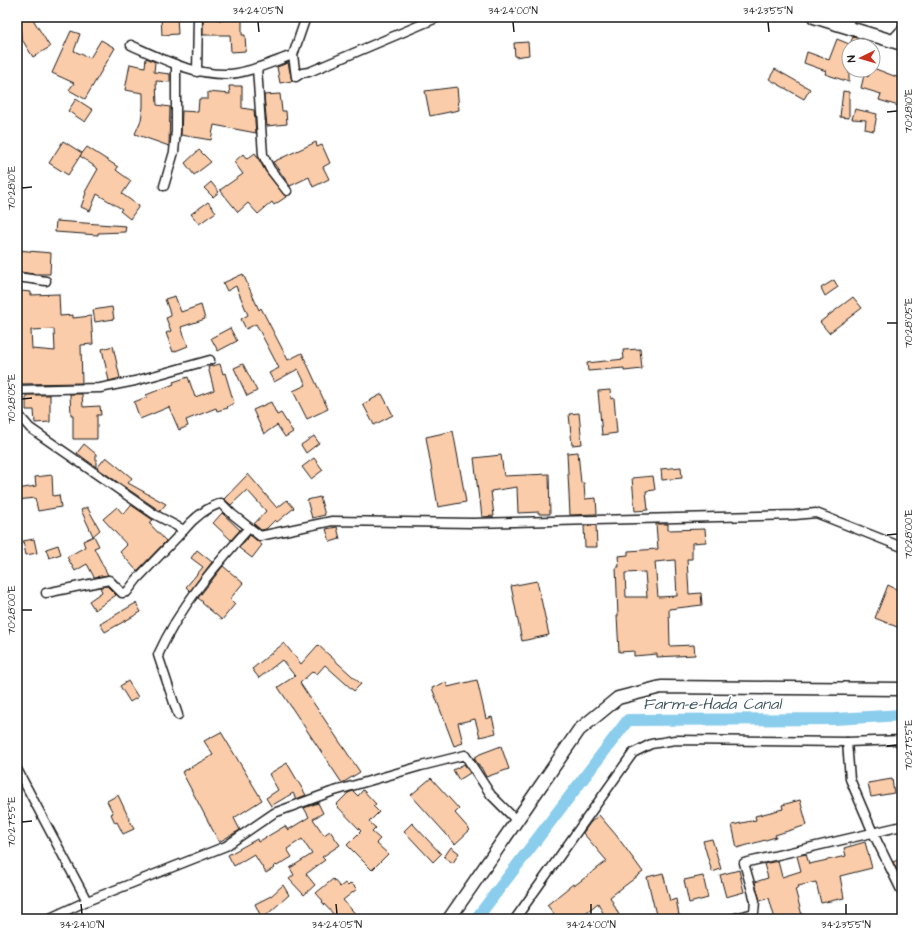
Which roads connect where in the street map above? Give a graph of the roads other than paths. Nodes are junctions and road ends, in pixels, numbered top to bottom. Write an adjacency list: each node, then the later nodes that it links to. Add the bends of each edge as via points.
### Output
1 (198, 17): 12 (street)
2 (306, 17): 9 (street)
3 (439, 17): 9 (street, via 296,77)
4 (814, 17): 5 (street)
5 (848, 22): 7 (street)
6 (902, 29): 7 (street)
7 (897, 42)
8 (131, 45): 10 (street)
9 (293, 55): 11 (street)
10 (176, 65): 12 (street); 13 (street, via 174,152)
11 (257, 68): 12 (street, via 229,74); 14 (street, via 263,155)
12 (197, 72)
13 (164, 186)
14 (287, 191)
15 (17, 277): 16 (street)
16 (46, 281)
17 (210, 360): 18 (street, via 136,381 100,388)
18 (17, 390)
19 (17, 414): 21 (street, via 30,428 154,514)
20 (249, 528): 21 (street, via 221,502 210,506); 22 (street, via 260,536 332,521 473,523 816,513); 25 (street, via 208,574 168,633 158,655)
21 (184, 530): 23 (street, via 127,592 122,593 109,580)
22 (902, 547)
23 (46, 593)
24 (902, 689): 29 (street, via 660,687 618,698 578,730)
25 (178, 715)
26 (902, 740): 27 (street)
27 (847, 742): 31 (street, via 850,779); 36 (street, via 675,740 651,744 633,754)
28 (17, 769): 33 (street)
29 (516, 820): 33 (street, via 491,795 466,755 331,792 274,813 226,846); 35 (street)
30 (902, 826): 31 (street)
31 (873, 833): 32 (street); 37 (street, via 744,863 755,901 754,913)
32 (902, 892)
33 (87, 901): 34 (street)
34 (48, 919)
35 (449, 919)
36 (515, 919)
37 (731, 919)

